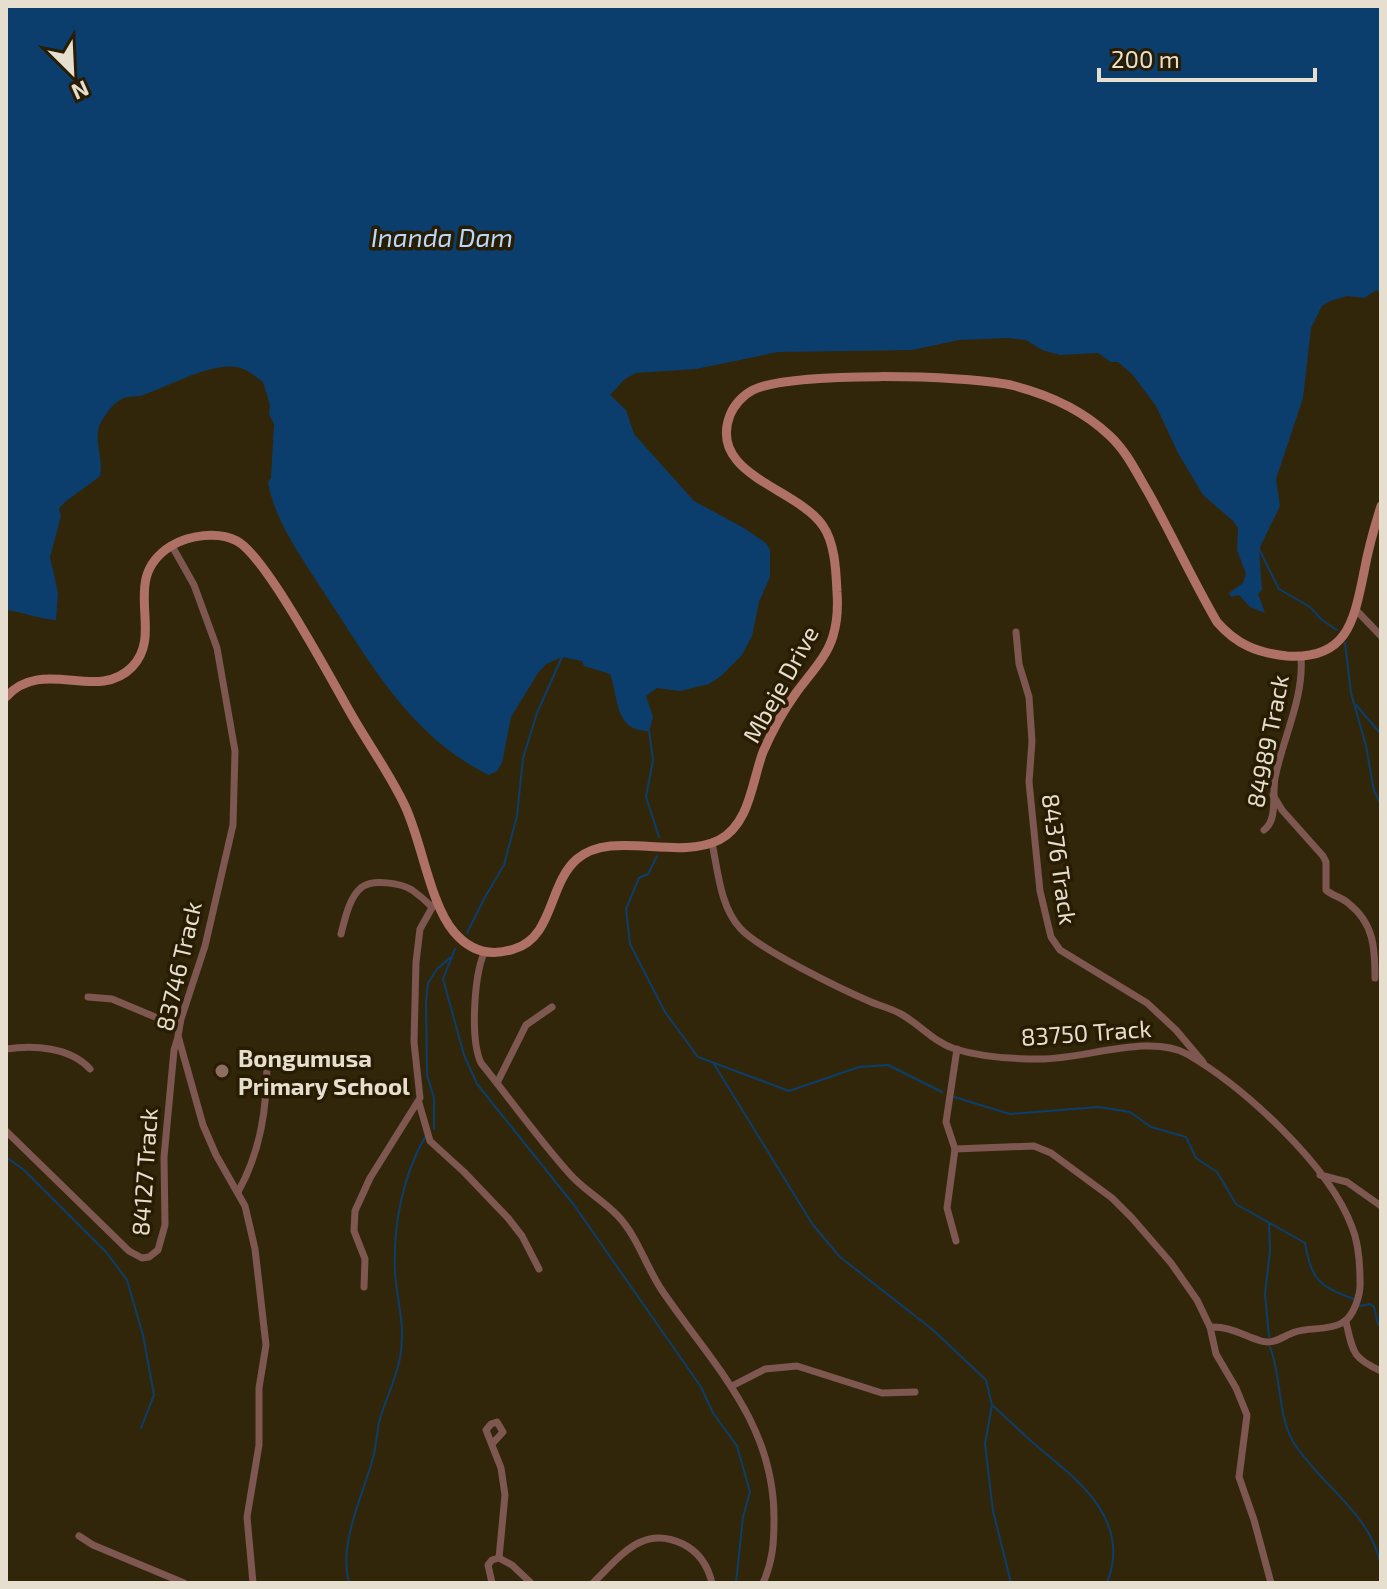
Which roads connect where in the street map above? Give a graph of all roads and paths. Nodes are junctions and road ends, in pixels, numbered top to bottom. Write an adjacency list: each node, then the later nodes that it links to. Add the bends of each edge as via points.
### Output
1 (1381, 506): 3 (street, Mbeje Drive)
2 (172, 546): 7 (street, via 153,562 146,577 144,649 127,672 105,681 36,679); 11 (street, via 201,536 229,537 257,558 394,785 413,826); 17 (street, 83746 Track, via 194,585 221,663 236,776 233,825 205,946)
3 (1357, 611): 5 (street); 6 (street, Mbeje Drive, via 1333,646)
4 (1016, 632): 21 (street, 84376 Track, via 1029,697 1029,782 1040,891 1051,937 1065,953 1147,1003)
5 (1381, 636)
6 (1301, 657): 8 (street, 84989 Track, via 1301,686); 10 (street, Mbeje Drive, via 1266,654 1229,635 1197,589 1126,454 1088,417 1056,400 1008,385 962,379 818,380 753,390 728,420 730,448 747,472 802,504 827,530 836,620 827,651 761,756 741,818 729,834)
7 (6, 697)
8 (1273, 795): 9 (street, 84989 Track, via 1272,820); 14 (street, via 1323,856 1326,890 1351,905 1367,924 1375,944)
9 (1264, 830)
10 (712, 843): 13 (street, via 693,849 628,846 589,852 565,874 532,939 514,949); 19 (street, 83750 Track, via 727,906 748,936 872,1003 901,1013)
11 (434, 903): 12 (street, via 402,886 367,885 352,902); 13 (street, via 460,938); 24 (street, via 420,929 416,962)
12 (341, 934)
13 (484, 953): 23 (street, via 478,976 476,1050)
14 (1375, 978)
15 (88, 997): 17 (street, via 112,999)
16 (552, 1007): 23 (street, via 526,1025)
17 (178, 1032): 25 (street, 84127 Track, via 165,1137 165,1225 154,1255 142,1258 129,1251); 29 (street, 83746 Track, via 203,1125)
18 (6, 1049): 22 (street, via 66,1053)
19 (957, 1049): 21 (street, 83750 Track, via 1042,1059 1167,1047); 27 (street, via 946,1114)
20 (267, 1061): 29 (street, via 264,1121)
21 (1207, 1067): 28 (street, 83750 Track, via 1287,1135)
22 (90, 1069)
23 (497, 1083): 37 (street, via 570,1175 617,1214 660,1287)
24 (419, 1102): 32 (street, via 430,1141 508,1218); 33 (street, via 357,1202 354,1231 365,1259)
25 (9, 1134): 26 (street)
26 (6, 1145)
27 (955, 1149): 31 (street, via 947,1208); 35 (street, via 1034,1146 1051,1153 1112,1198 1171,1263)
28 (1320, 1175): 30 (street, via 1347,1182); 34 (street, 83750 Track, via 1345,1213 1357,1245 1360,1287)
29 (238, 1192): 43 (street, 83746 Track, via 252,1231 266,1345 259,1445 247,1517)
30 (1381, 1206)
31 (956, 1241)
32 (539, 1269)
33 (364, 1287)
34 (1346, 1322): 35 (street, via 1270,1342); 36 (street, via 1355,1356)
35 (1210, 1327): 49 (street, via 1216,1354 1247,1415 1239,1477)
36 (1381, 1371)
37 (732, 1386): 38 (street, via 780,1365 882,1393); 48 (street, via 772,1482 774,1543)
38 (915, 1392)
39 (492, 1444): 41 (street, via 505,1495)
40 (79, 1536): 42 (street)
41 (499, 1558): 44 (street, via 488,1565); 45 (street)
42 (184, 1583)
43 (253, 1583)
44 (492, 1583)
45 (531, 1583)
46 (593, 1583): 47 (street, via 634,1546 658,1536 698,1554)
47 (712, 1583)
48 (763, 1583)
49 (1271, 1583)

